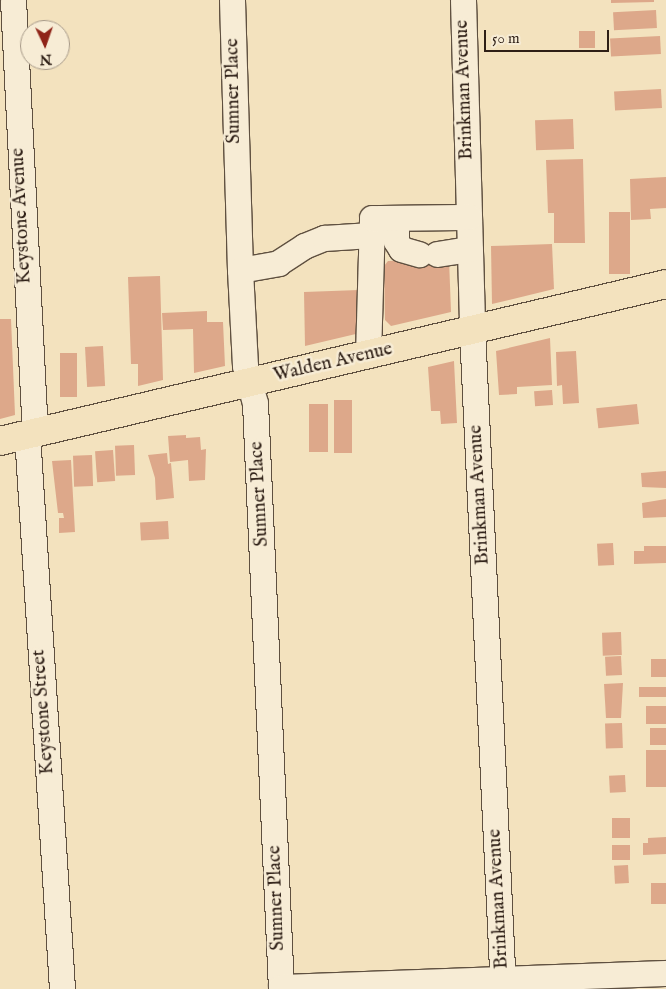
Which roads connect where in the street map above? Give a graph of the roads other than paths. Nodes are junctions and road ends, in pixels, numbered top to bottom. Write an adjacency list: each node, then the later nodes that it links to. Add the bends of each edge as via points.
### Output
1 (12, 0): 13 (street, Keystone Avenue)
2 (232, 0): 8 (street, Sumner Place)
3 (463, 0): 4 (street, Brinkman Avenue)
4 (469, 217): 5 (street); 7 (street, Brinkman Avenue)
5 (396, 218): 6 (street, via 372,218); 7 (street, via 396,241 401,249 428,254)
6 (371, 235): 8 (street, via 324,238 304,246 278,263); 11 (street)
7 (470, 249): 10 (street, Brinkman Avenue)
8 (240, 270): 12 (street, Sumner Place, via 245,366)
9 (666, 284): 10 (main road, Walden Avenue)
10 (472, 330): 11 (main road, Walden Avenue); 16 (street, Brinkman Avenue)
11 (368, 355): 12 (main road, Walden Avenue)
12 (250, 383): 13 (main road, Walden Avenue); 17 (street, Sumner Place, via 256,403)
13 (31, 434): 14 (main road, Walden Avenue); 18 (street, Keystone Street)
14 (0, 441)
15 (666, 973): 16 (street)
16 (503, 984): 17 (street)
17 (281, 988)
18 (62, 989)

